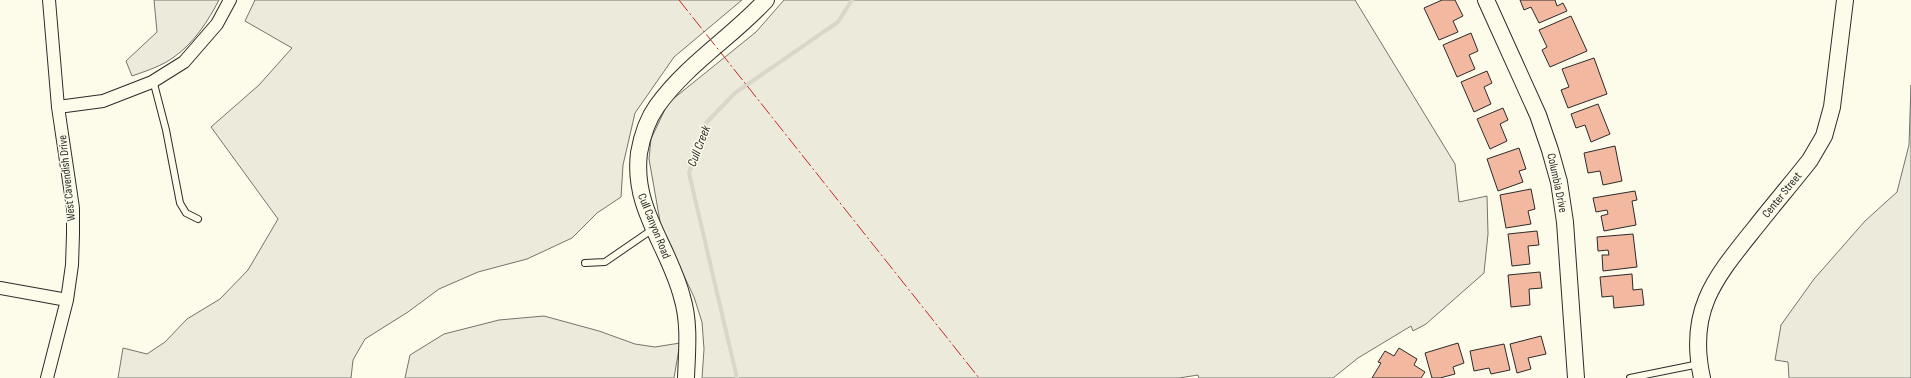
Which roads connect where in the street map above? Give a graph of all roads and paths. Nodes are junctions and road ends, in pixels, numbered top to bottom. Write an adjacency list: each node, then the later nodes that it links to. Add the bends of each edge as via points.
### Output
1 (49, 0): 7 (street, West Cavendish Drive)
2 (230, 0): 6 (street, via 217,24 184,62)
3 (766, 0): 9 (street, Cull Canyon Road, via 673,86 651,116 643,133 638,175 639,187)
4 (1486, 0): 16 (street, Columbia Drive, via 1538,115 1559,182 1565,222)
5 (1845, 0): 13 (street, Center Street, via 1832,107 1824,136 1810,160 1713,283 1700,319 1697,350)
6 (153, 80): 7 (street, via 103,100); 8 (lane, via 180,203 186,214)
7 (58, 107): 12 (street, West Cavendish Drive, via 73,208 72,264)
8 (198, 219)
9 (653, 229): 10 (lane, via 605,262); 15 (street, Cull Canyon Road, via 685,306)
10 (585, 263)
11 (0, 288): 12 (street)
12 (67, 300): 14 (street, West Cavendish Drive)
13 (1700, 371): 17 (lane)
14 (47, 378)
15 (686, 378)
16 (1576, 378)
17 (1630, 378)

